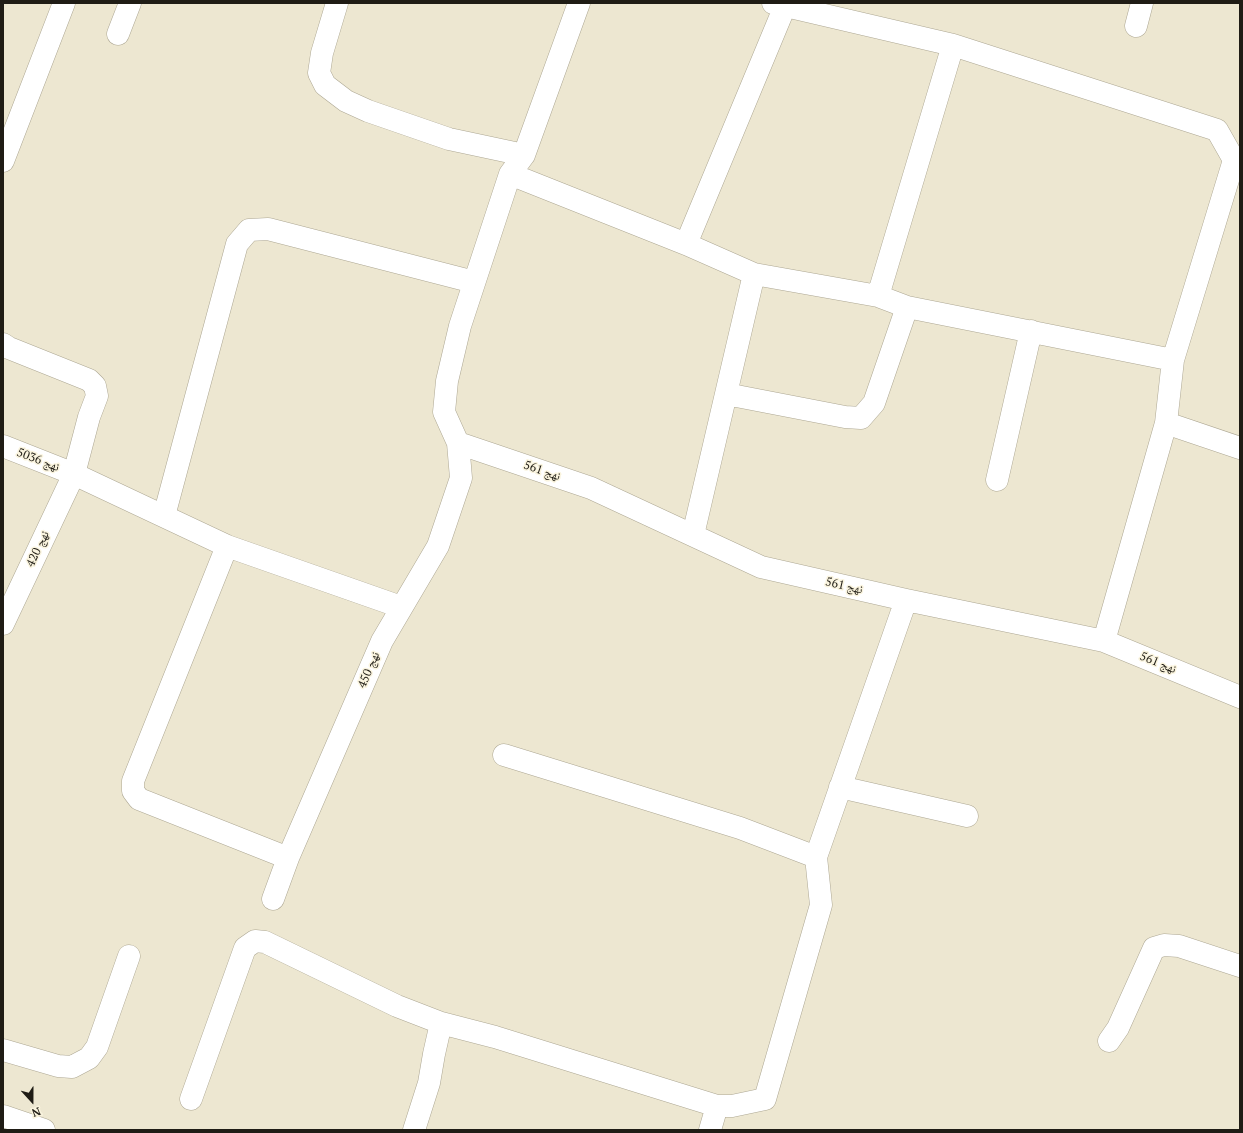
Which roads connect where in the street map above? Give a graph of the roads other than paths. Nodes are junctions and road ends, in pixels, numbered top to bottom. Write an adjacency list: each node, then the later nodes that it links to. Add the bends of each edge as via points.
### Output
1 (64, 3): 11 (street)
2 (130, 3): 8 (street)
3 (337, 3): 10 (street, via 319,73 325,85 346,101 368,111 449,139)
4 (579, 3): 10 (street)
5 (1142, 3): 7 (street)
6 (779, 4): 9 (street); 13 (street)
7 (1136, 26)
8 (118, 34)
9 (953, 45): 16 (street); 20 (street, via 1217,130 1234,160)
10 (524, 155): 12 (street)
11 (3, 161)
12 (510, 174): 13 (street); 15 (street)
13 (686, 244): 14 (street)
14 (754, 274): 16 (street); 21 (street)
15 (474, 282): 23 (street, via 447,381 444,412); 28 (street, via 268,229 249,230 237,244)
16 (878, 296): 17 (street)
17 (907, 307): 18 (street); 21 (street, via 874,403 861,418)
18 (1031, 331): 20 (street); 27 (street)
19 (3, 344): 26 (street, نهج 420, via 89,380 94,386 97,396)
20 (1173, 360): 22 (street)
21 (726, 394): 29 (street)
22 (1166, 423): 25 (street); 34 (street)
23 (458, 443): 29 (street, نهج 561, via 591,488); 32 (street, نهج 450, via 460,478 438,546)
24 (3, 446): 26 (street, نهج 5036)
25 (1240, 448)
26 (74, 474): 28 (street, نهج 5036); 33 (street, نهج 420)
27 (997, 480)
28 (164, 516): 30 (street, نهج 5036)
29 (693, 535): 31 (street, نهج 561, via 761,566)
30 (227, 546): 32 (street, نهج 5036); 40 (street, via 133,781 133,791 138,799)
31 (906, 600): 34 (street, نهج 561); 37 (street)
32 (401, 607): 40 (street, نهج 450, via 382,640)
33 (3, 624)
34 (1104, 640): 35 (street, نهج 561)
35 (1240, 697)
36 (504, 755): 39 (street, via 740,828)
37 (840, 787): 38 (street); 39 (street)
38 (967, 816)
39 (816, 857): 48 (street, via 821,905 765,1099 732,1106)
40 (288, 858): 41 (street, نهج 450)
41 (273, 899)
42 (129, 956): 46 (street, via 97,1047 89,1058 72,1067 65,1067)
43 (1240, 966): 45 (street, via 1179,946 1164,945 1154,948 1118,1028)
44 (441, 1024): 47 (street, via 397,1006 264,942 255,941 245,948); 48 (street, via 495,1037); 51 (street, via 429,1083)
45 (1109, 1042)
46 (3, 1050)
47 (191, 1099)
48 (717, 1106): 52 (street)
49 (3, 1116): 50 (street)
50 (44, 1130)
51 (414, 1130)
52 (710, 1130)

